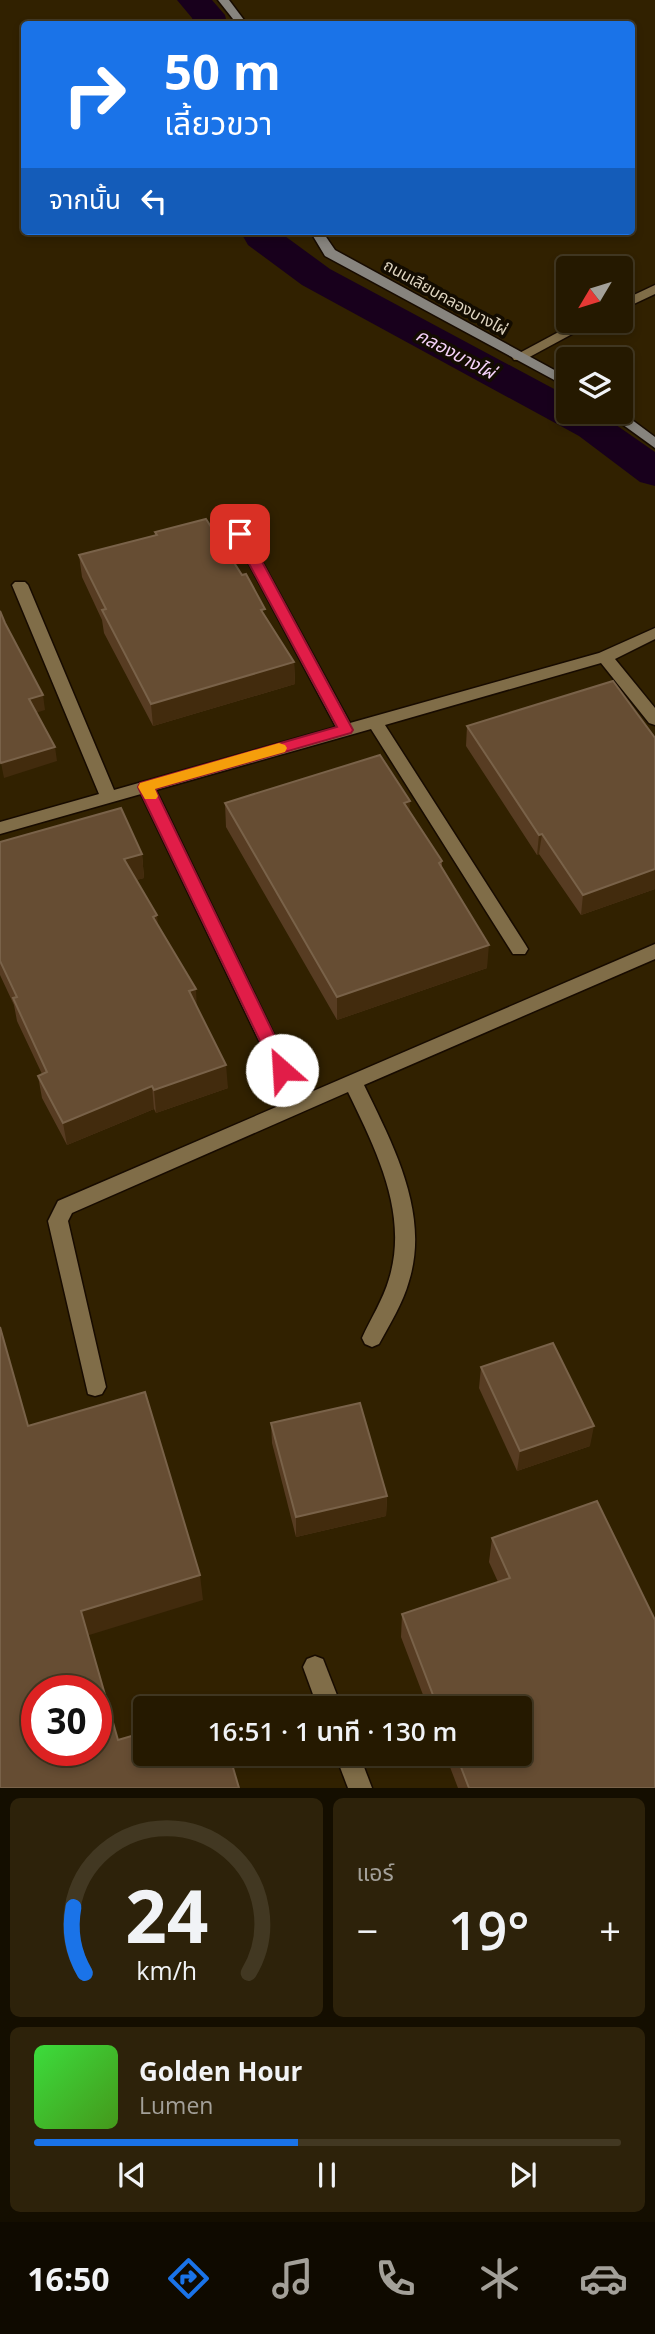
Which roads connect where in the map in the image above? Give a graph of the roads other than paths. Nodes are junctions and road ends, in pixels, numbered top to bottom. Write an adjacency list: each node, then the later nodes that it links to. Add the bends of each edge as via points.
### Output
1 (223, 0): 2 (street)
2 (240, 21)
3 (319, 235): 7 (street, ถนนเลียบคลองบางไผ่, via 330,253)
4 (655, 289): 5 (street)
5 (634, 300)
6 (566, 333): 7 (street)
7 (519, 357): 8 (street, ถนนเลียบคลองบางไผ่)
8 (556, 377)
9 (628, 424): 10 (street)
10 (655, 444)
11 (240, 534): 17 (street)
12 (20, 585): 19 (street)
13 (655, 634): 14 (street)
14 (605, 657): 15 (street); 16 (street)
15 (655, 719)
16 (374, 721): 17 (street); 21 (street)
17 (346, 730): 18 (street)
18 (146, 787): 19 (street); 23 (street)
19 (109, 797): 20 (street)
20 (0, 828)
21 (519, 949)
22 (655, 951): 24 (street)
23 (282, 1070)
24 (353, 1082): 25 (street, via 395,1174 408,1238 401,1277); 26 (street, via 65,1207 58,1221)
25 (372, 1338)
26 (95, 1387)
27 (315, 1667): 28 (street)
28 (326, 1696)
29 (352, 1766): 30 (street)
30 (360, 1788)

